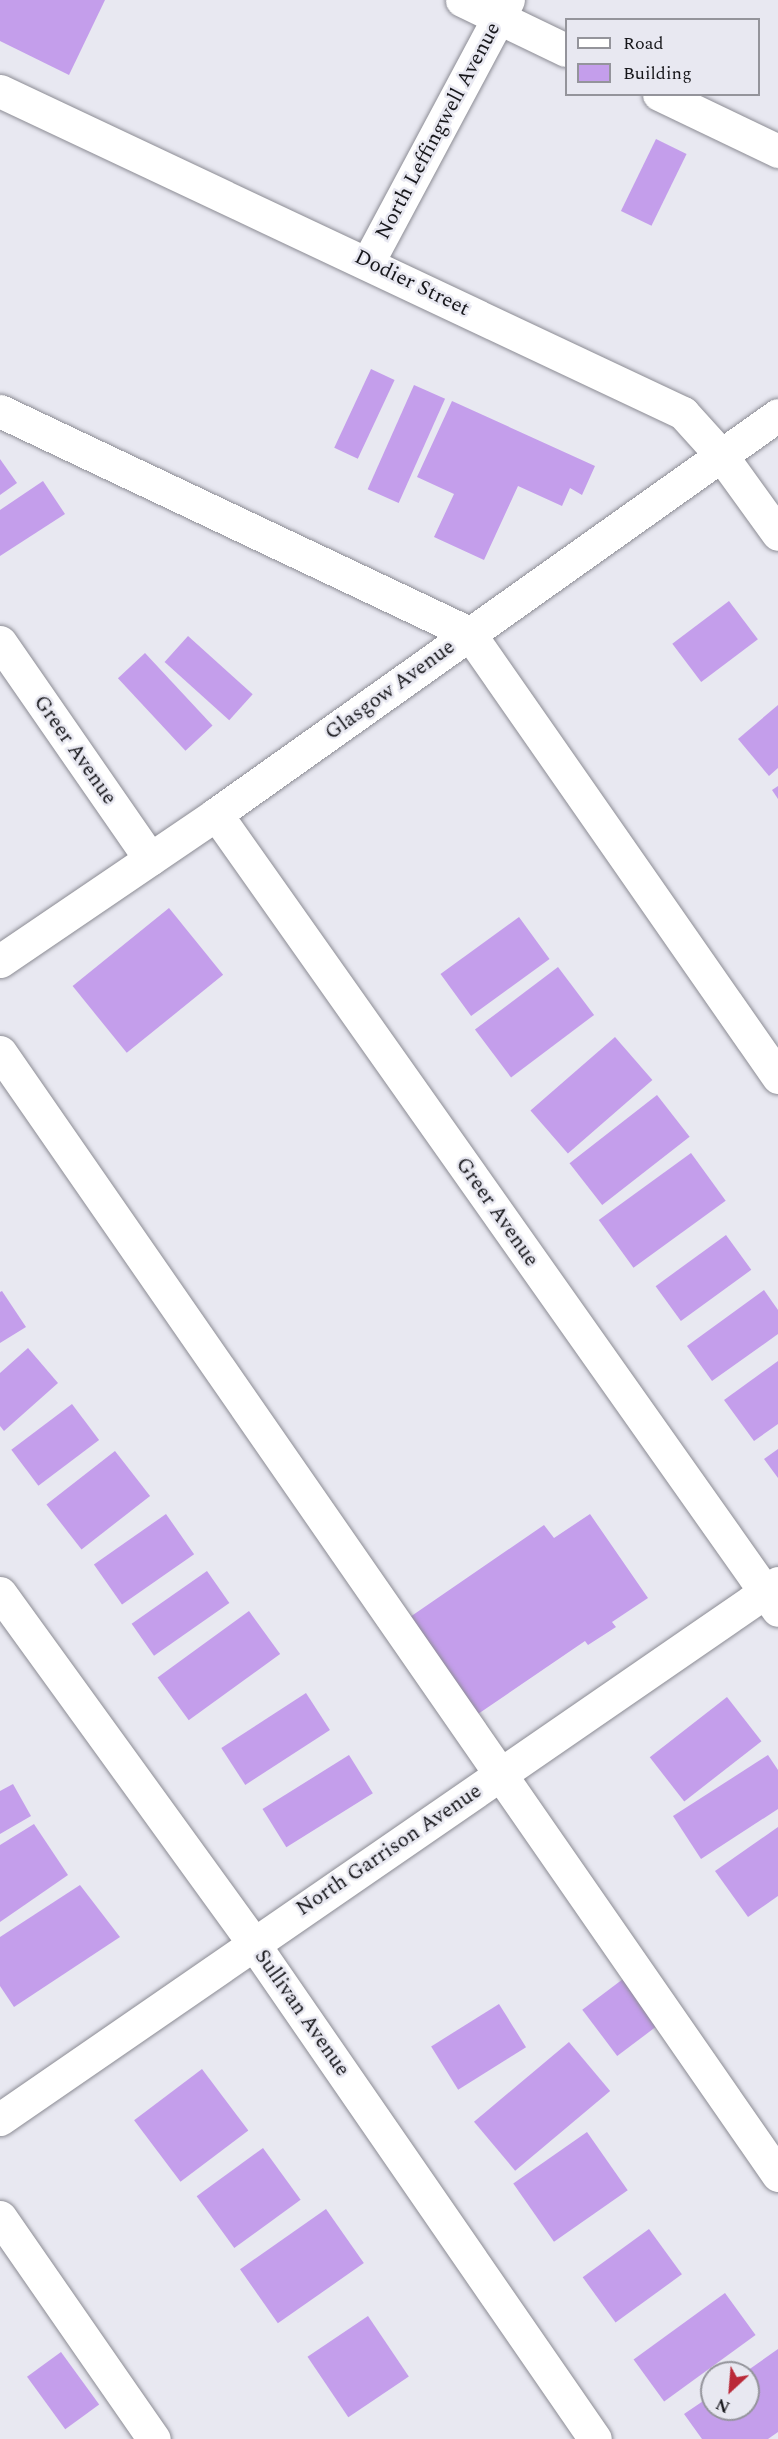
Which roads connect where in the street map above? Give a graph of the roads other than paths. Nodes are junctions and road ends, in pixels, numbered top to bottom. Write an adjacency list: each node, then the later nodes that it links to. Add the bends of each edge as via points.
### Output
1 (462, 0): 2 (street)
2 (504, 9): 3 (street); 7 (street, North Leffingwell Avenue)
3 (565, 49)
4 (0, 91): 7 (street, Dodier Street)
5 (663, 96): 6 (street)
6 (778, 151)
7 (368, 262): 10 (street, Dodier Street, via 684,413)
8 (0, 411): 12 (street)
9 (778, 416): 10 (street, Glasgow Avenue)
10 (721, 455): 11 (street, Dodier Street); 12 (street, Glasgow Avenue)
11 (778, 534)
12 (469, 633): 14 (street, Glasgow Avenue); 18 (street)
13 (0, 642): 15 (street, Greer Avenue)
14 (216, 814): 15 (street, Glasgow Avenue); 20 (street, Greer Avenue)
15 (150, 859): 16 (street, Glasgow Avenue)
16 (0, 961)
17 (0, 1052): 21 (street)
18 (778, 1077)
19 (0, 1593): 22 (street, Sullivan Avenue)
20 (774, 1595): 21 (street, North Garrison Avenue)
21 (499, 1774): 22 (street, North Garrison Avenue); 24 (street)
22 (253, 1943): 23 (street, North Garrison Avenue); 27 (street, Sullivan Avenue)
23 (0, 2119)
24 (778, 2175)
25 (0, 2217): 26 (street)
26 (154, 2439)
27 (595, 2439)

